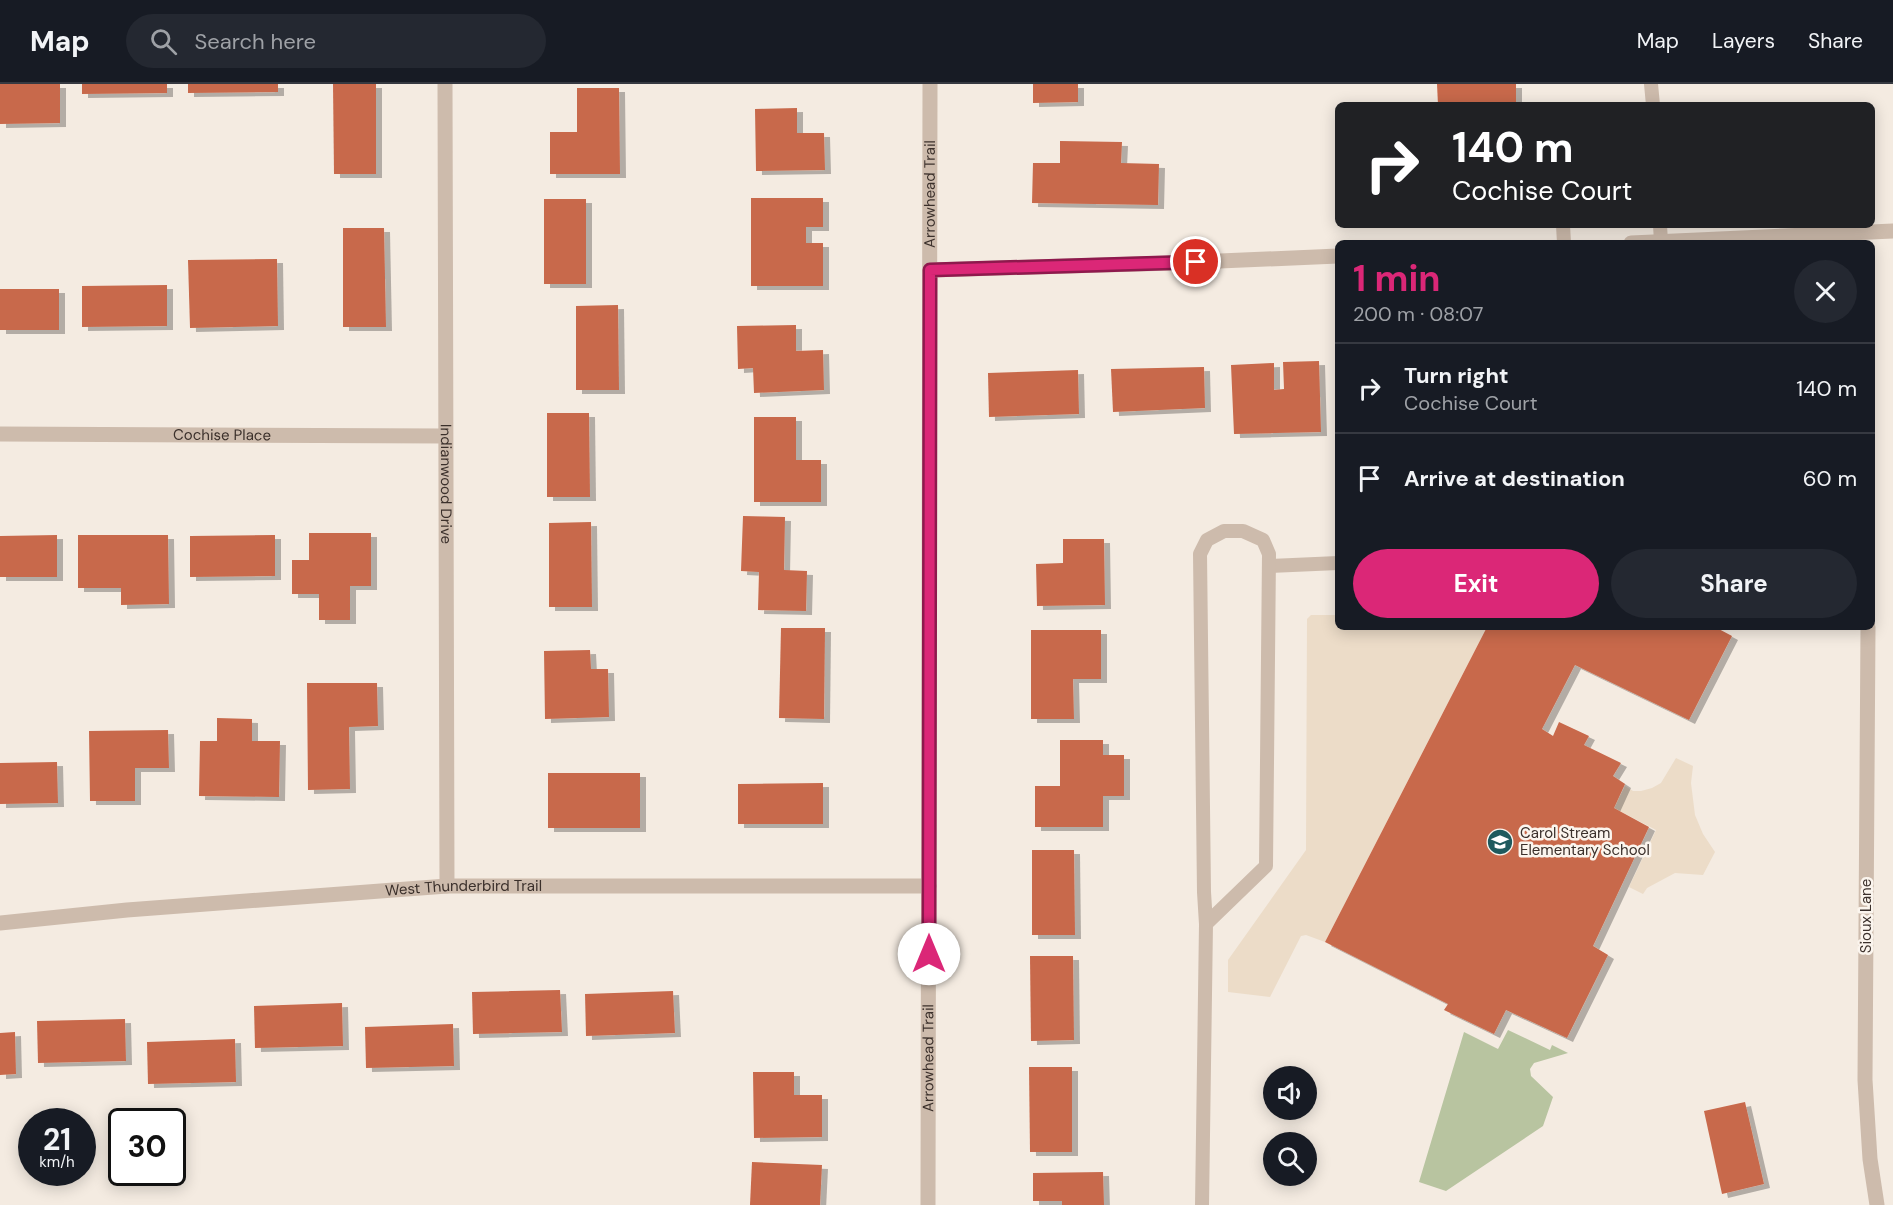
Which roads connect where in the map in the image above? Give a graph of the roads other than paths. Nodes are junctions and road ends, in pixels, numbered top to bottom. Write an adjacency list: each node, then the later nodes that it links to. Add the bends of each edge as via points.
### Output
1 (445, 84): 11 (street, Indianwood Drive)
2 (930, 84): 9 (street, Arrowhead Trail)
3 (1652, 84): 4 (lane)
4 (1653, 102)
5 (1893, 231): 6 (street)
6 (1870, 238): 7 (street)
7 (1766, 240)
8 (1335, 256): 9 (street)
9 (930, 270): 16 (street, Arrowhead Trail)
10 (0, 434): 11 (street, Cochise Place)
11 (445, 436): 15 (street, Indianwood Drive)
12 (1335, 563): 13 (lane)
13 (1269, 566): 18 (lane, via 1266,866); 18 (lane, via 1263,540 1243,531 1224,531 1207,540 1200,554)
14 (1868, 630): 21 (street, Sioux Lane, via 1865,1080)
15 (447, 886): 16 (street, West Thunderbird Trail); 17 (street, West Thunderbird Trail, via 128,910)
16 (929, 886): 19 (street, Arrowhead Trail)
17 (0, 924)
18 (1206, 924): 20 (lane)
19 (928, 1205)
20 (1202, 1205)
21 (1877, 1205)

